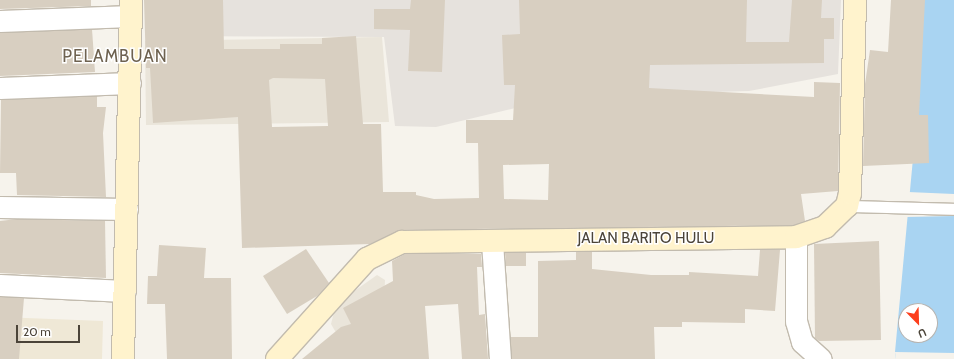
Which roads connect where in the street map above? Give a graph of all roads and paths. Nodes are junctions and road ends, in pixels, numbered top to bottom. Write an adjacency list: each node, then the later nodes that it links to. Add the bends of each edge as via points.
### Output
1 (855, 0): 6 (street, via 852,164)
2 (131, 8): 3 (street); 4 (street)
3 (0, 21)
4 (130, 83): 5 (street); 8 (street)
5 (0, 88)
6 (847, 206): 9 (lane); 10 (street, JALAN BARITO HULU, via 824,227)
7 (0, 207): 8 (street)
8 (127, 209): 13 (street)
9 (954, 209)
10 (796, 238): 11 (street, JALAN BARITO HULU, via 612,237); 17 (street, via 796,322 802,342)
11 (492, 242): 15 (street, JALAN BARITO HULU, via 426,240 385,247 348,277); 16 (street)
12 (0, 285): 13 (street)
13 (125, 291): 14 (street)
14 (123, 359)
15 (277, 359)
16 (500, 359)
17 (821, 359)

